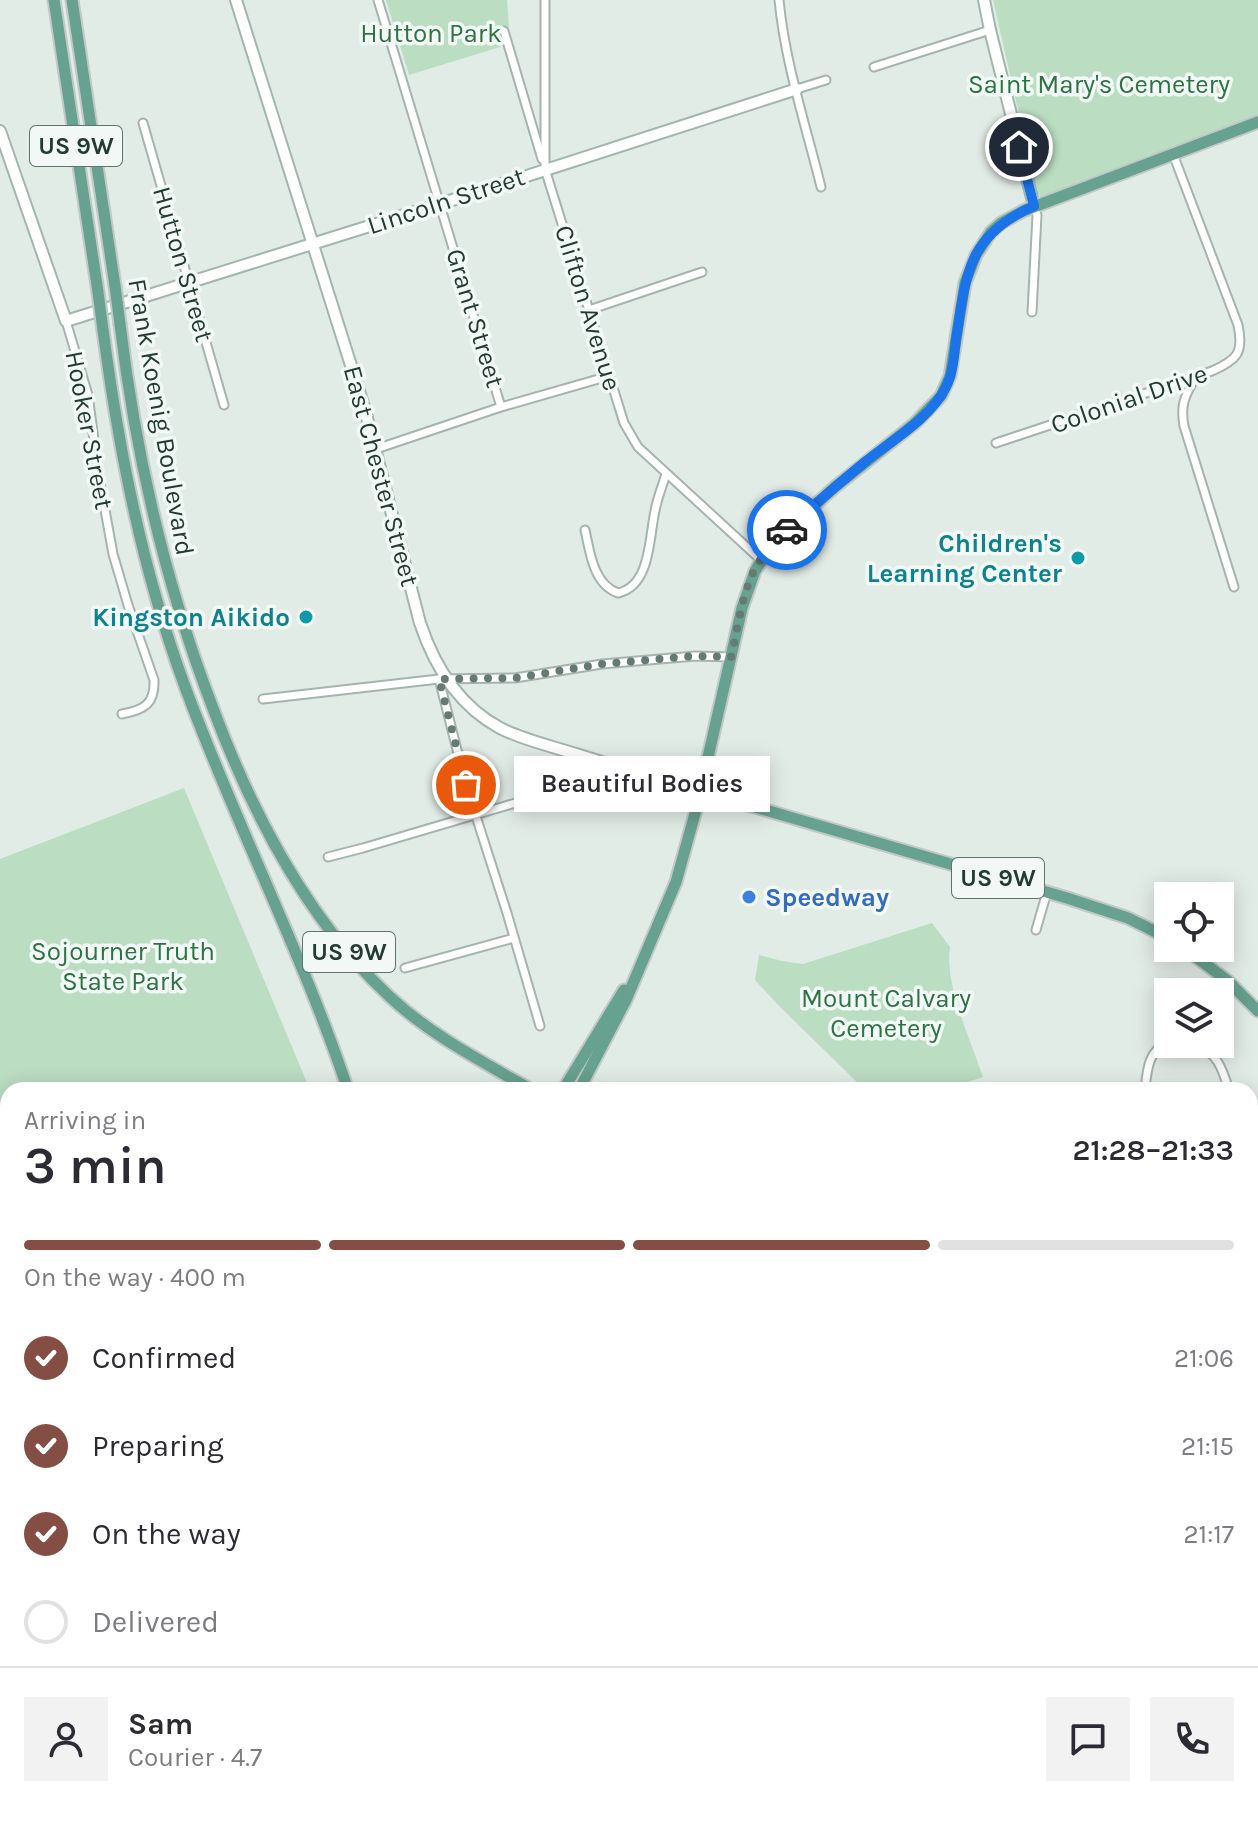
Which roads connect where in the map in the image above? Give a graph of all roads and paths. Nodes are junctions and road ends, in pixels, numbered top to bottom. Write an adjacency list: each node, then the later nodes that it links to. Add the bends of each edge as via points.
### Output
1 (54, 0): 56 (main road, Frank Koenig Boulevard / US 9W, bridge, via 111,392 147,569 205,738)
2 (72, 0): 57 (main road, Frank Koenig Boulevard / US 9W, bridge, via 139,448 165,564 221,731 263,823 347,950 376,984 427,1027)
3 (236, 0): 21 (street, East Chester Street)
4 (378, 0): 19 (street, Grant Street)
5 (545, 0): 17 (street, Clifton Avenue)
6 (779, 0): 12 (street)
7 (984, 0): 8 (street)
8 (990, 30): 10 (street); 20 (street)
9 (504, 31): 17 (street)
10 (874, 67)
11 (826, 80): 12 (street, Lincoln Street)
12 (797, 89): 17 (street, Lincoln Street); 18 (street)
13 (1258, 122): 16 (main road)
14 (143, 123): 23 (street, Hutton Street)
15 (0, 131): 26 (street, Hooker Street)
16 (1173, 154): 20 (main road); 28 (street, Colonial Drive, via 1241,338 1236,358)
17 (545, 169): 19 (street, Lincoln Street); 24 (street, Clifton Avenue)
18 (821, 187)
19 (440, 204): 21 (street, Lincoln Street); 30 (street, Grant Street)
20 (1034, 206): 25 (street); 35 (main road, via 1001,223 976,255 962,297 950,376 934,405 809,510)
21 (312, 244): 23 (street, Lincoln Street); 32 (street, East Chester Street)
22 (702, 272): 24 (street)
23 (189, 283): 26 (street, Lincoln Street); 29 (street, Hutton Street)
24 (589, 310): 27 (street, Clifton Avenue)
25 (1032, 312)
26 (66, 321): 40 (street, Hooker Street, via 88,395 113,554 154,680 155,690 145,707)
27 (609, 376): 30 (street); 33 (street, Clifton Avenue, via 629,433)
28 (1196, 376): 31 (street, Colonial Drive); 36 (street, via 1184,399 1184,426)
29 (224, 405)
30 (501, 407): 32 (street)
31 (996, 443)
32 (376, 449): 38 (street, East Chester Street, via 420,623)
33 (666, 474): 34 (street, via 646,558 631,588 618,593 606,587); 35 (street, Clifton Avenue)
34 (585, 530)
35 (761, 560): 37 (main road, via 745,595)
36 (1234, 587)
37 (731, 657): 38 (street, via 602,664 515,678); 42 (main road)
38 (443, 679): 39 (street); 41 (street, East Chester Street, via 501,728); 43 (street, East Chester Street)
39 (263, 699)
40 (122, 714)
41 (608, 764): 42 (street, East Chester Street); 43 (street, via 581,783)
42 (700, 791): 45 (main road, US 9W); 49 (main road, via 669,901)
43 (475, 816): 44 (street); 48 (street, East Chester Street)
44 (328, 857)
45 (1047, 892): 46 (street); 47 (main road, US 9W)
46 (1036, 930)
47 (1154, 931)
48 (514, 938): 51 (street); 53 (street, East Chester Street)
49 (643, 959): 58 (main road); 59 (main road)
50 (1203, 962): 52 (main road)
51 (405, 968)
52 (1258, 1011)
53 (540, 1026)
54 (1154, 1053): 60 (street)
55 (1215, 1058): 61 (street)
56 (345, 1082)
57 (518, 1082)
58 (568, 1082)
59 (583, 1082)
60 (1146, 1082)
61 (1226, 1082)

